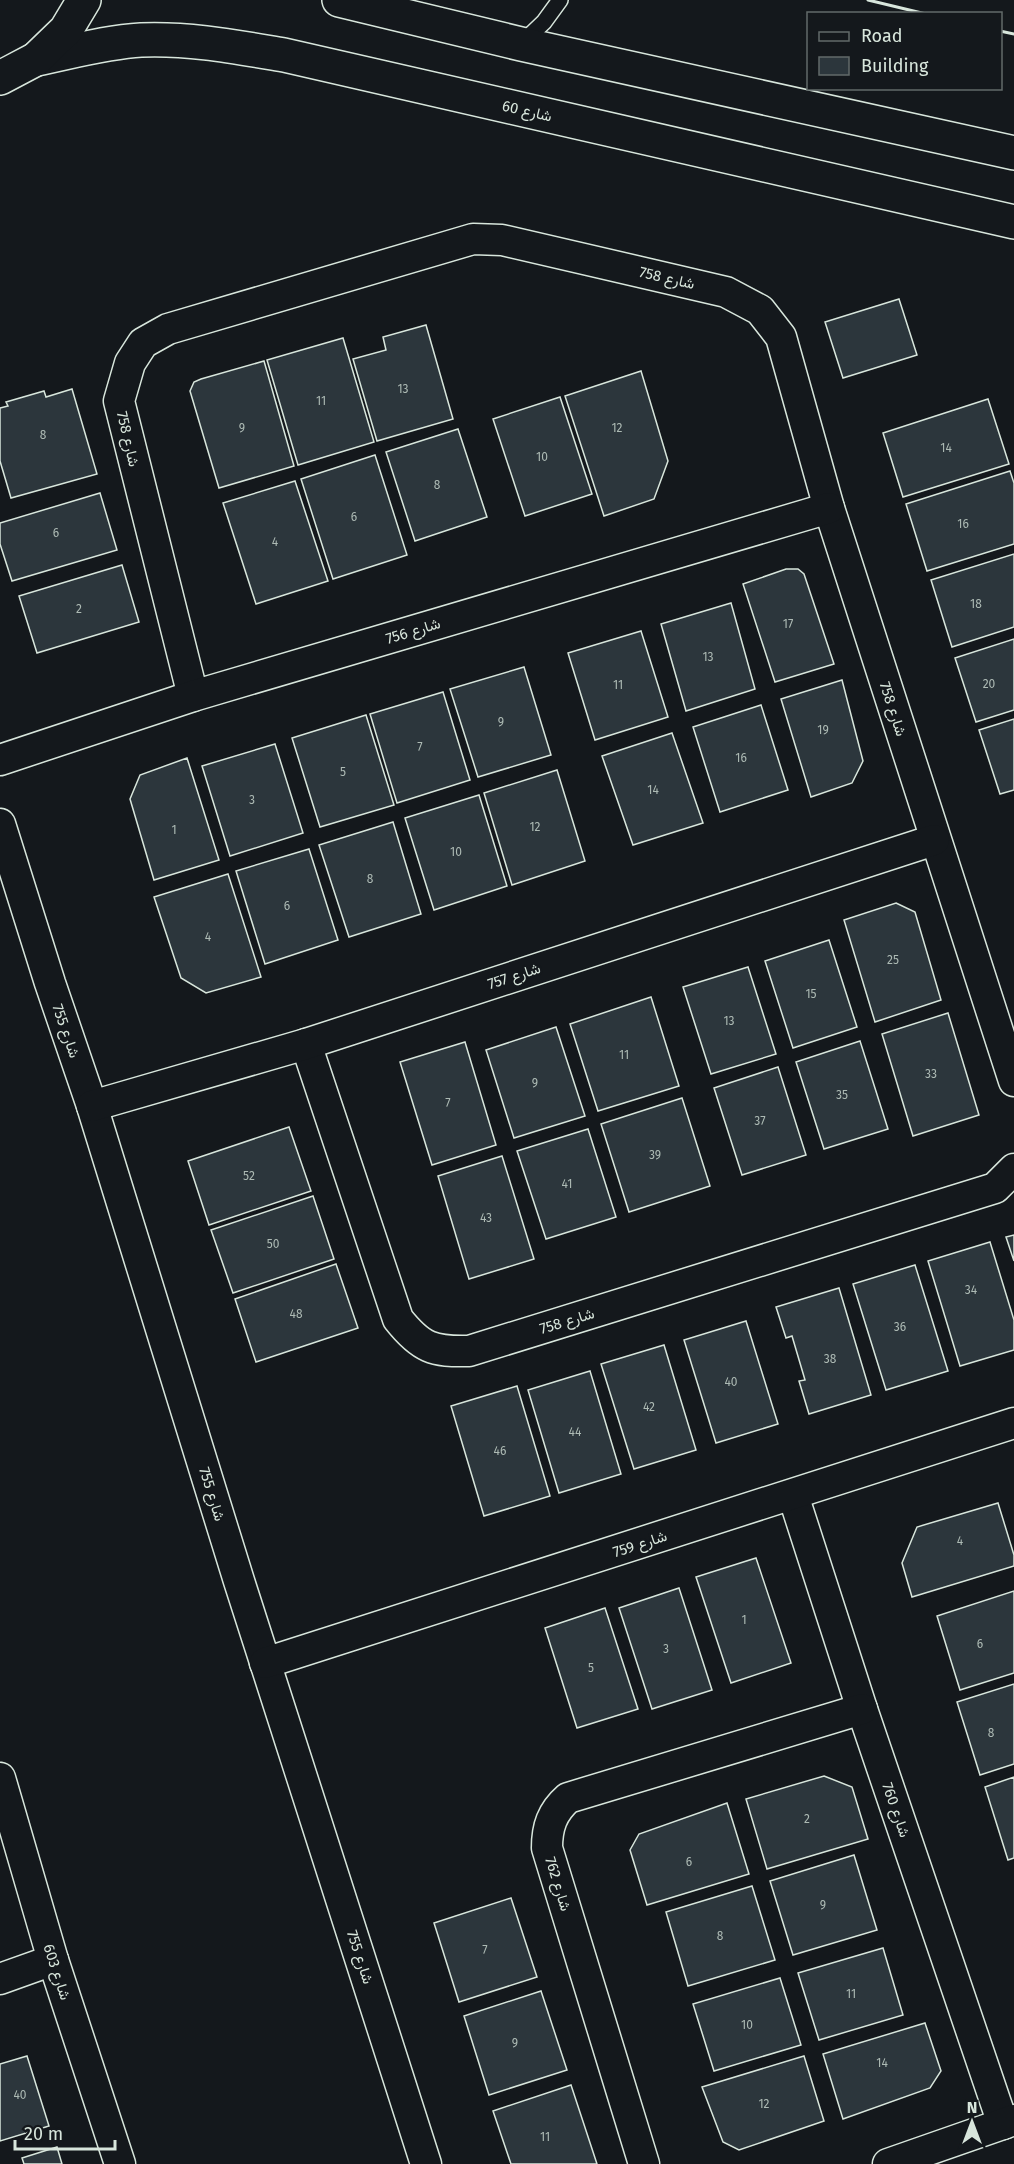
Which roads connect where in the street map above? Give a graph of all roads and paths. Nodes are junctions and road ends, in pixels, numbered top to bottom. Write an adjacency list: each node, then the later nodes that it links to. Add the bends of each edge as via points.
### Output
1 (84, 0): 5 (main road, via 66,30)
2 (339, 0): 4 (main road)
3 (560, 0): 4 (lane)
4 (521, 44): 7 (main road)
5 (36, 59): 6 (main road); 8 (main road, شارع 60, via 141,40 199,41 263,51)
6 (0, 78)
7 (1014, 153)
8 (1007, 225)
9 (829, 508): 10 (street, شارع 756); 10 (street, شارع 758, via 781,337 752,305 726,292 502,240 473,239 367,269 168,328 143,342 130,363 119,401); 13 (street, شارع 758)
10 (193, 696): 11 (street, شارع 756)
11 (0, 760)
12 (0, 824): 16 (street, شارع 755)
13 (934, 840): 14 (street, شارع 757); 15 (street, شارع 758)
14 (306, 1044): 16 (street, شارع 757); 17 (street, شارع 758, via 398,1319 424,1345 445,1352 469,1351 995,1188)
15 (1014, 1082)
16 (92, 1106): 20 (street, شارع 755)
17 (1014, 1169)
18 (1014, 1423): 19 (street, شارع 759)
19 (793, 1495): 20 (street, شارع 759); 21 (street, شارع 760)
20 (266, 1663): 27 (street, شارع 755)
21 (862, 1709): 25 (street, شارع 760); 28 (street, شارع 762, via 568,1798 553,1817 547,1830 547,1848)
22 (0, 1778): 23 (street, شارع 603)
23 (53, 1960): 24 (street); 26 (street, شارع 603)
24 (0, 1979)
25 (1008, 2122): 29 (street)
26 (120, 2164)
27 (426, 2164)
28 (644, 2164)
29 (888, 2164)

